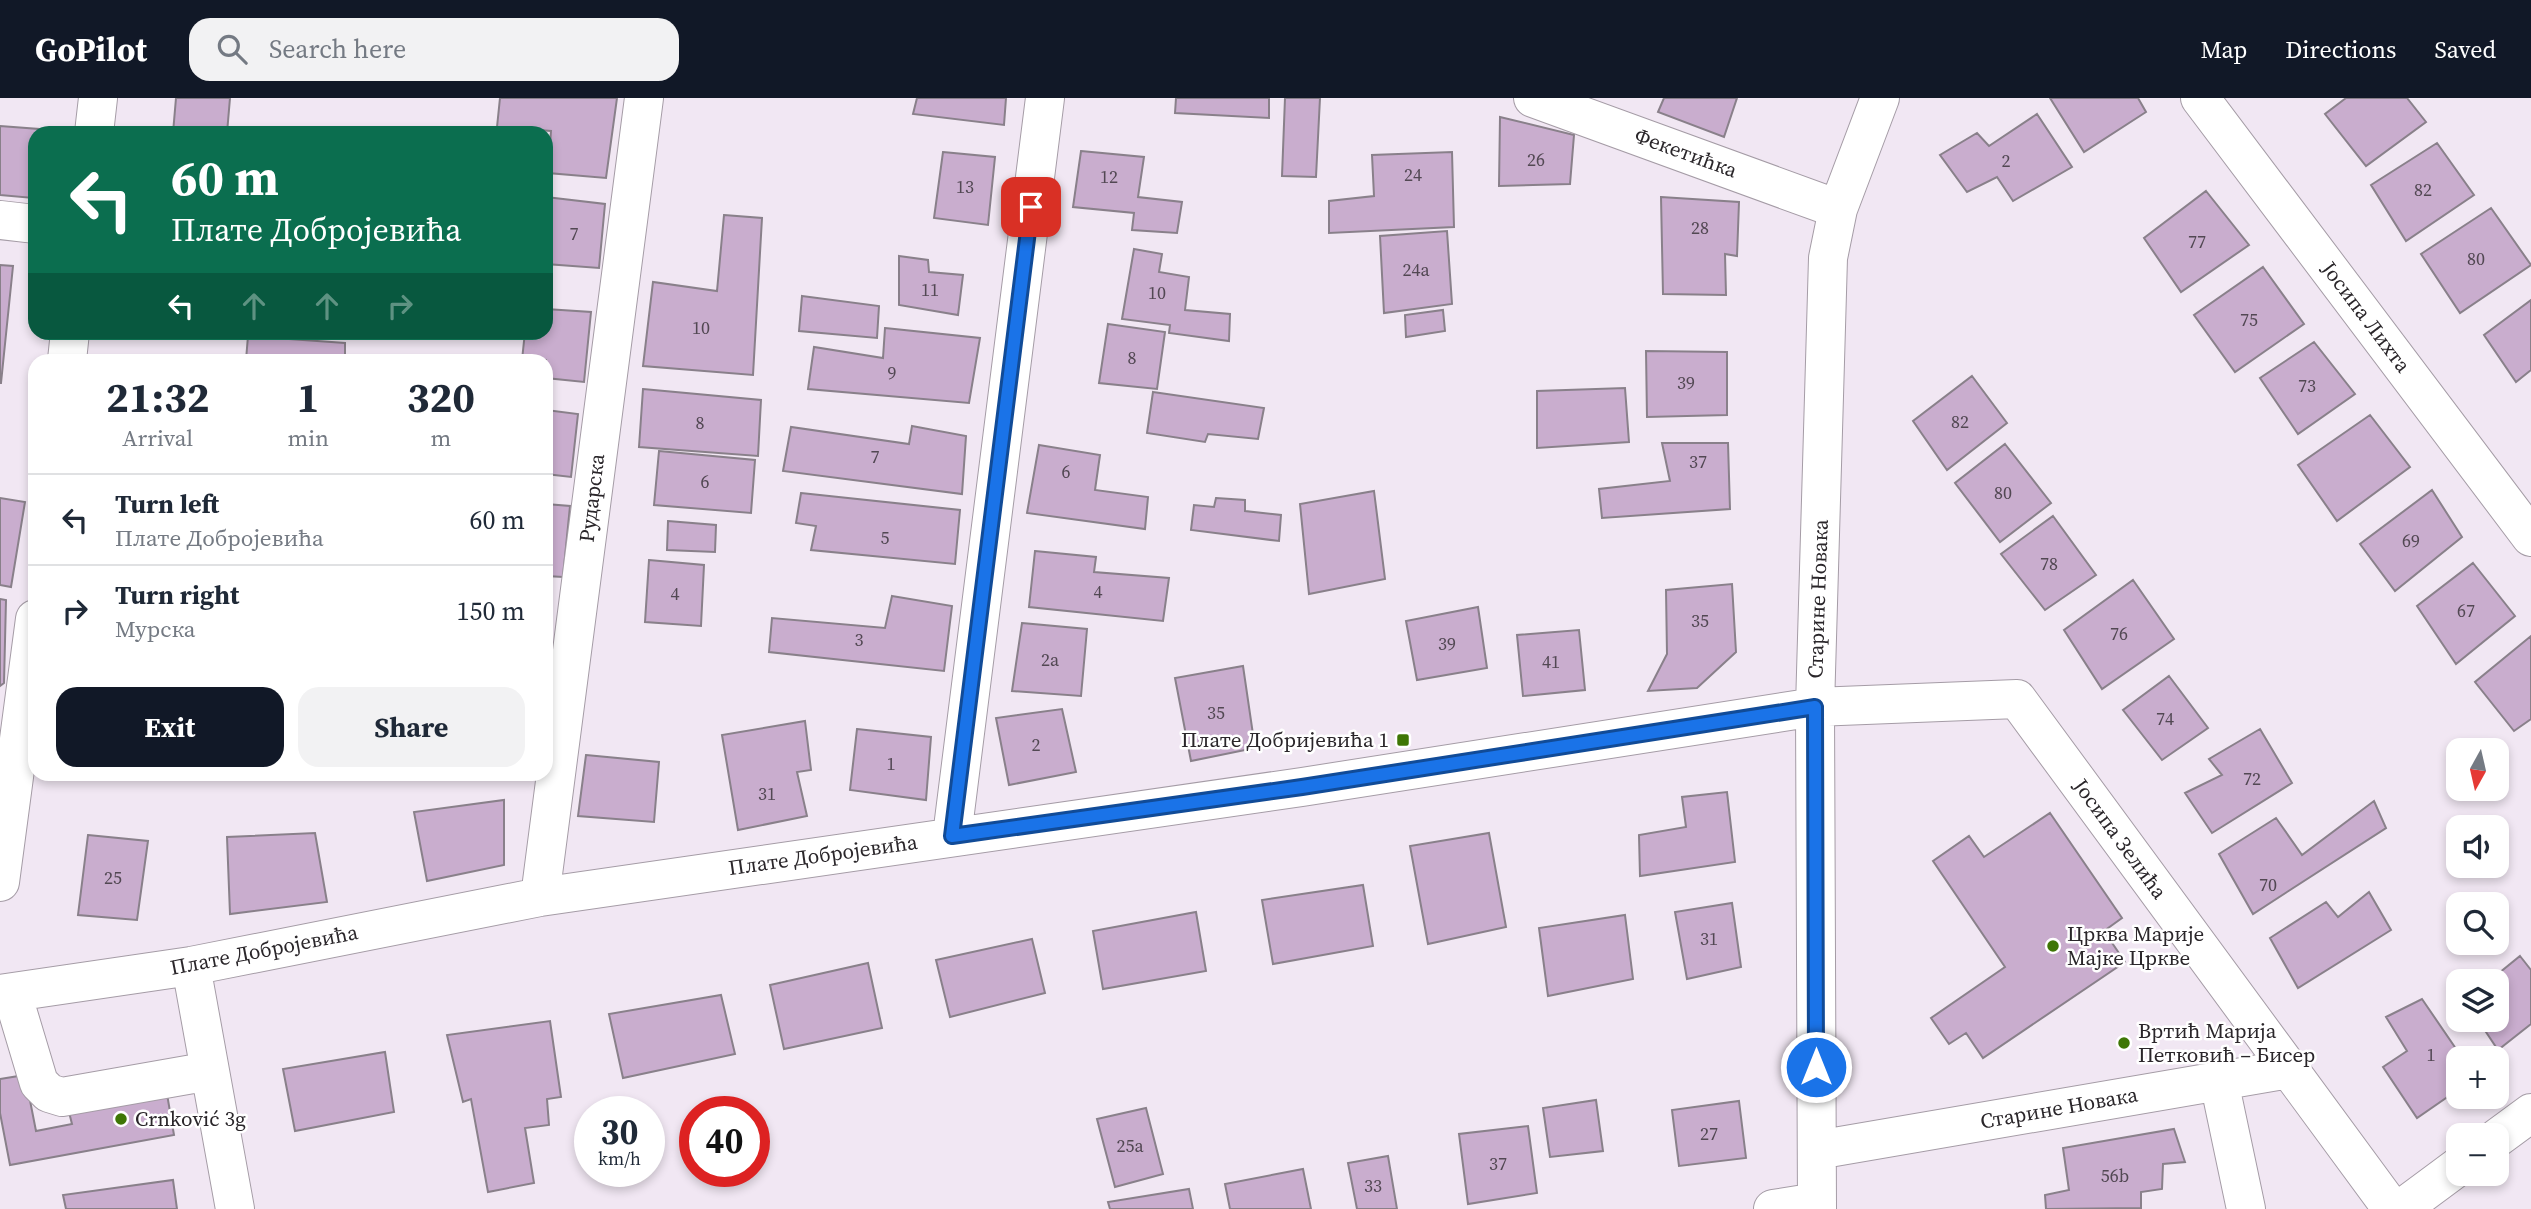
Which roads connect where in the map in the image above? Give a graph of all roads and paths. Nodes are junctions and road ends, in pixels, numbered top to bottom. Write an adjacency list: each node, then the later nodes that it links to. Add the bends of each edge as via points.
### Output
1 (98, 98): 7 (street)
2 (644, 98): 17 (street, Рударска)
3 (1045, 98): 15 (street)
4 (1533, 98): 8 (street, Фекетићка)
5 (2200, 98): 11 (street, Јосипа Лихта)
6 (1881, 99): 8 (street, Старине Новака)
7 (95, 126)
8 (1838, 209): 13 (street, Старине Новака, via 1828,258)
9 (0, 220): 10 (street)
10 (28, 223)
11 (2531, 537)
12 (28, 649): 14 (street)
13 (1815, 707): 15 (street, Плате Добројевића); 20 (street, Јосипа Зелића, via 2017,699); 25 (street, Старине Новака)
14 (12, 717): 16 (street)
15 (952, 836): 17 (street, Плате Добројевића)
16 (0, 882)
17 (540, 897): 18 (street, Плате Добројевића)
18 (191, 966): 19 (street, Плате Добројевића); 21 (street)
19 (6, 993): 21 (street, via 40,1083 49,1093 62,1097)
20 (2289, 1069): 22 (street, Старине Новака); 31 (street, Јосипа Зелића)
21 (210, 1071): 28 (street)
22 (2219, 1081): 25 (street, Старине Новака); 30 (street)
23 (2531, 1113): 24 (street)
24 (2509, 1129)
25 (1816, 1150): 27 (street, Старине Новака)
26 (2446, 1176): 32 (street)
27 (1816, 1206): 29 (street)
28 (235, 1209)
29 (1773, 1209)
30 (2246, 1209)
31 (2392, 1209)
32 (2401, 1209)

